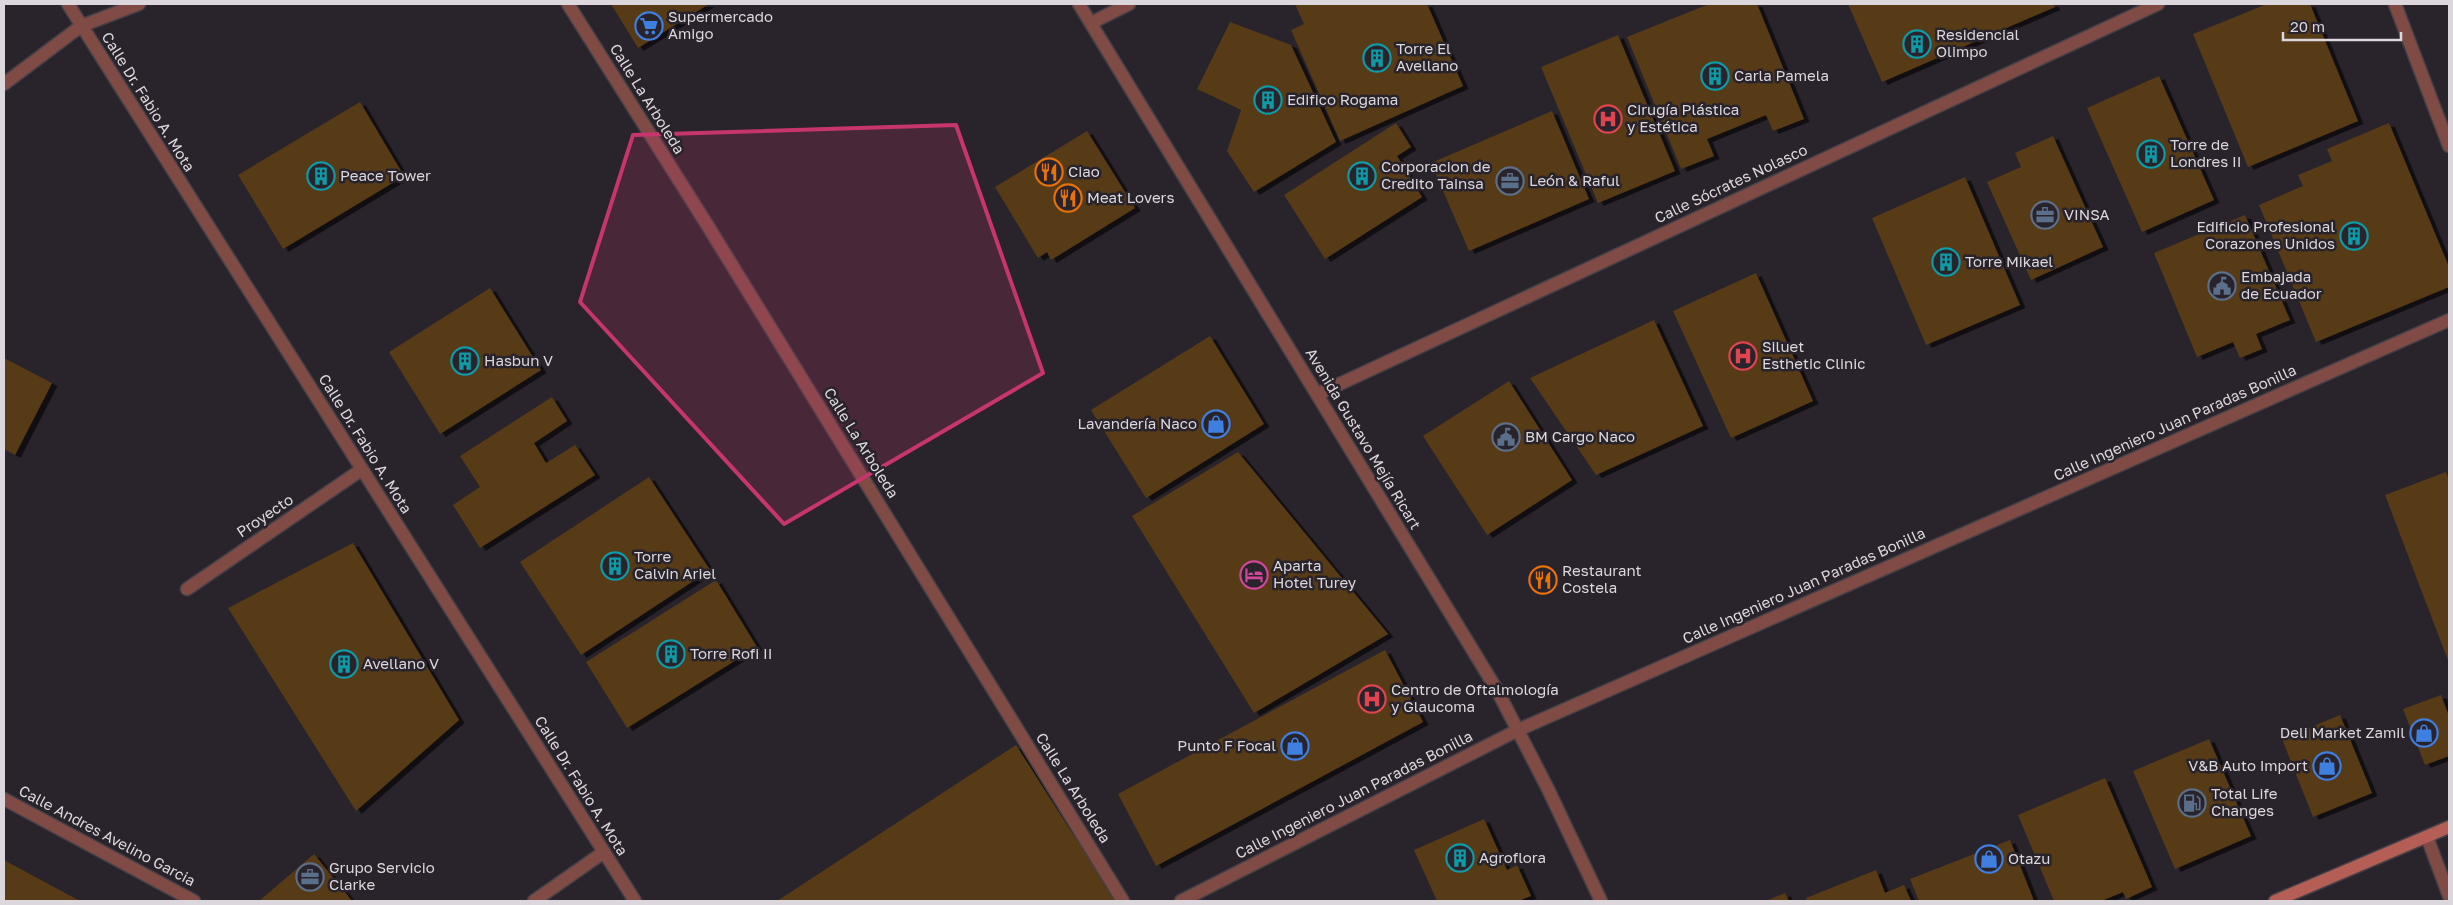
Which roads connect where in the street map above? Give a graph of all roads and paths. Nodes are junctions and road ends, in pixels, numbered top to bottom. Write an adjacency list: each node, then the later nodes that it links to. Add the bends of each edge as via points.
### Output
1 (68, 4): 9 (street, Calle Dr. Fabio A. Mota)
2 (139, 4): 9 (street)
3 (568, 4): 25 (street, Calle La Arboleda)
4 (1079, 4): 8 (street, Avenida Gustavo Mejía Ricart)
5 (1129, 4): 8 (street)
6 (2158, 4): 13 (street, Calle Sócrates Nolasco)
7 (2395, 4): 11 (street)
8 (1091, 23): 13 (street, Avenida Gustavo Mejía Ricart)
9 (81, 26): 10 (street); 14 (street, Calle Dr. Fabio A. Mota)
10 (4, 84)
11 (2449, 146)
12 (2449, 320): 16 (street, Calle Ingeniero Juan Paradas Bonilla)
13 (1318, 394): 16 (street, Avenida Gustavo Mejía Ricart)
14 (362, 470): 15 (street, Proyecto); 20 (street, Calle Dr. Fabio A. Mota)
15 (187, 589)
16 (1518, 730): 26 (street, Calle Ingeniero Juan Paradas Bonilla); 27 (street, Avenida Gustavo Mejía Ricart)
17 (4, 799): 22 (street, Calle Andres Avelino Garcia)
18 (2449, 827): 19 (main road)
19 (2427, 837): 21 (street); 28 (main road)
20 (604, 852): 23 (street); 24 (street, Calle Dr. Fabio A. Mota)
21 (2449, 896)
22 (194, 901)
23 (534, 901)
24 (635, 901)
25 (1123, 901)
26 (1181, 901)
27 (1601, 901)
28 (2275, 901)

